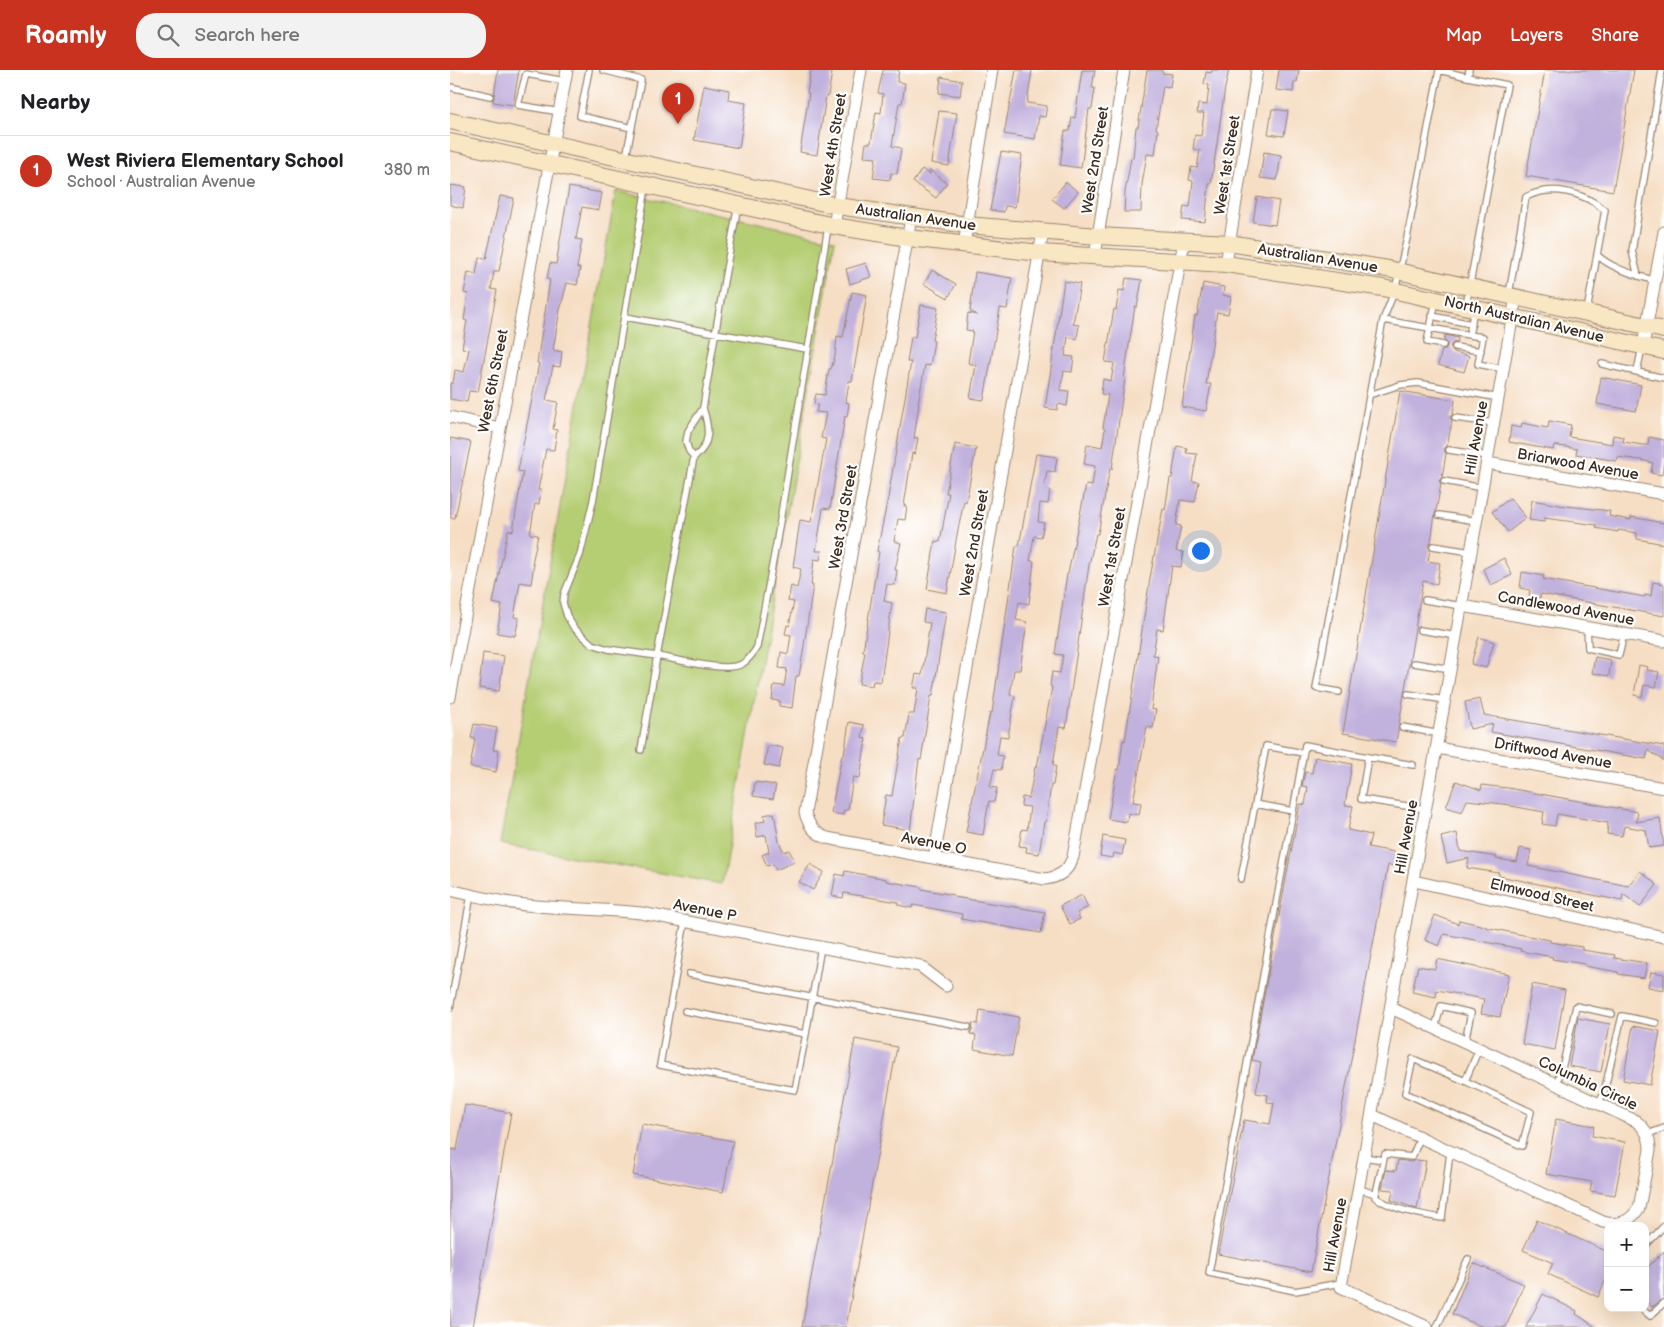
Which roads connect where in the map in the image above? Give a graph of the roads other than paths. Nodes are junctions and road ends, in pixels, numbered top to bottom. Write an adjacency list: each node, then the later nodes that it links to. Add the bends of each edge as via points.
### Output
1 (589, 70): 16 (lane, via 580,116)
2 (603, 70): 9 (lane)
3 (861, 70): 23 (street, West 4th Street)
4 (992, 70): 26 (street)
5 (1124, 70): 29 (street, West 2nd Street)
6 (1257, 70): 32 (street, West 1st Street)
7 (1439, 70): 10 (lane); 39 (lane, via 1426,142)
8 (1662, 70): 40 (lane, via 1632,251)
9 (618, 72): 16 (lane, via 641,80)
10 (1468, 73): 42 (lane, via 1507,85)
11 (566, 76): 14 (street, West 6th Street); 14 (lane, via 526,74 518,104)
12 (450, 87): 13 (lane)
13 (490, 96)
14 (560, 112): 18 (street, West 6th Street)
15 (450, 121): 18 (main road, Australian Avenue)
16 (632, 128): 19 (lane)
17 (450, 142): 20 (main road, Australian Avenue)
18 (554, 144): 19 (main road, Australian Avenue); 20 (street, West 6th Street)
19 (626, 160): 23 (main road, Australian Avenue)
20 (550, 164): 21 (main road, Australian Avenue); 73 (street, West 6th Street)
21 (646, 185): 22 (main road, Australian Avenue); 49 (lane)
22 (738, 205): 25 (main road, Australian Avenue); 55 (lane)
23 (838, 206): 24 (main road, Australian Avenue); 25 (street, West 4th Street)
24 (911, 218): 26 (main road, Australian Avenue); 30 (street, West 3rd Street)
25 (831, 225): 30 (main road, Australian Avenue); 60 (lane)
26 (967, 226): 27 (main road, Australian Avenue); 33 (street)
27 (1043, 232): 29 (main road, Australian Avenue); 34 (street, West 2nd Street)
28 (1664, 232): 41 (street)
29 (1098, 236): 31 (main road, Australian Avenue); 36 (street, West 2nd Street)
30 (908, 238): 33 (main road, Australian Avenue); 109 (street, West 3rd Street, via 805,813)
31 (1184, 241): 32 (main road, Australian Avenue); 37 (street, West 1st Street)
32 (1229, 243): 38 (street, West 1st Street); 39 (main road, Australian Avenue)
33 (964, 245): 34 (main road, Australian Avenue)
34 (1040, 253): 36 (main road, Australian Avenue); 110 (street, West 2nd Street)
35 (1597, 255): 40 (lane, via 1608,265); 44 (lane, via 1605,210 1594,201 1547,190 1526,197); 47 (lane)
36 (1095, 256): 37 (main road, Australian Avenue)
37 (1180, 261): 38 (main road, Australian Avenue); 111 (street, West 1st Street, via 1073,857)
38 (1226, 264): 43 (main road, Australian Avenue)
39 (1393, 270): 42 (main road, North Australian Avenue); 43 (lane)
40 (1638, 276): 41 (lane)
41 (1655, 281): 52 (street)
42 (1469, 287): 44 (main road, North Australian Avenue); 46 (lane)
43 (1389, 289): 45 (main road, North Australian Avenue); 51 (lane)
44 (1513, 297): 47 (main road, North Australian Avenue); 50 (street, Hill Avenue)
45 (1436, 300): 46 (main road, North Australian Avenue); 48 (lane)
46 (1470, 313): 48 (lane); 50 (main road, North Australian Avenue); 56 (lane)
47 (1586, 313): 52 (main road, North Australian Avenue)
48 (1432, 316): 53 (lane)
49 (624, 317): 55 (lane); 91 (lane, via 593,501 580,555 563,603 574,628 592,644)
50 (1513, 317): 58 (main road, North Australian Avenue); 64 (street, Hill Avenue)
51 (1383, 320): 53 (lane); 67 (lane)
52 (1647, 326): 54 (main road, North Australian Avenue); 58 (street)
53 (1430, 328): 56 (lane); 57 (lane, via 1427,342)
54 (1664, 330)
55 (715, 334): 60 (lane); 69 (lane)
56 (1469, 335): 61 (lane, via 1483,337)
57 (1443, 345)
58 (1642, 346): 62 (main road, North Australian Avenue); 65 (lane)
59 (1456, 347): 61 (lane)
60 (807, 349): 91 (lane, via 757,647 751,658 740,666 723,668)
61 (1481, 351): 64 (lane, via 1478,364)
62 (1664, 351)
63 (1602, 364): 65 (lane)
64 (1504, 369): 68 (street, Hill Avenue)
65 (1637, 372): 66 (lane)
66 (1664, 378)
67 (1369, 395): 68 (lane, via 1418,383); 94 (lane, via 1316,688)
68 (1499, 398): 72 (street, Hill Avenue)
69 (704, 408): 75 (lane, via 708,433 706,444); 75 (lane, via 687,436 689,452)
70 (450, 417): 73 (street)
71 (1455, 418): 72 (lane)
72 (1494, 423): 76 (street, Hill Avenue)
73 (500, 428): 96 (street, West 6th Street)
74 (1449, 450): 76 (lane)
75 (694, 457): 91 (lane)
76 (1488, 459): 78 (street, Hill Avenue); 79 (street, Briarwood Avenue)
77 (1444, 481): 78 (lane)
78 (1483, 488): 81 (street, Hill Avenue)
79 (1664, 494)
80 (1439, 514): 81 (lane)
81 (1477, 521): 83 (street, Hill Avenue)
82 (1433, 546): 83 (lane)
83 (1471, 552): 85 (street, Hill Avenue)
84 (1425, 600): 85 (lane)
85 (1462, 606): 86 (street, Candlewood Avenue); 89 (street, Hill Avenue)
86 (1587, 628): 88 (street, Candlewood Avenue); 88 (lane, via 1588,648 1619,655)
87 (1420, 630): 89 (lane)
88 (1624, 634): 90 (street, Candlewood Avenue)
89 (1457, 636): 93 (street, Hill Avenue)
90 (1664, 641)
91 (657, 656): 101 (lane)
92 (1414, 663): 93 (lane)
93 (1451, 669): 97 (street, Hill Avenue)
94 (1339, 692)
95 (1408, 694): 97 (lane)
96 (450, 695)
97 (1446, 700): 99 (street, Hill Avenue)
98 (1402, 727): 99 (lane)
99 (1440, 734): 100 (street, Hill Avenue)
100 (1437, 748): 105 (street, Driftwood Avenue); 107 (street, Hill Avenue)
101 (642, 750)
102 (1303, 753): 103 (lane, via 1305,745); 106 (lane, via 1266,746); 108 (lane)
103 (1368, 757): 104 (lane); 107 (lane, via 1361,799)
104 (1414, 765)
105 (1664, 788)
106 (1255, 804): 108 (lane); 112 (lane)
107 (1426, 809): 113 (street, Hill Avenue)
108 (1293, 811): 149 (lane, via 1209,1273 1294,1290)
109 (807, 822): 110 (street, Avenue O, via 812,830 827,838)
110 (934, 858): 111 (street, Avenue O, via 1045,879)
111 (1062, 874)
112 (1241, 879)
113 (1414, 881): 117 (street, Elmwood Street); 123 (street, Hill Avenue)
114 (450, 890): 115 (street, Avenue P)
115 (471, 895): 116 (street, Avenue P, via 523,905 604,909); 122 (lane)
116 (685, 921): 118 (street, Avenue P); 129 (lane, via 660,1065 794,1090)
117 (1664, 937)
118 (821, 947): 120 (street, Avenue P, via 920,966); 121 (lane)
119 (688, 974): 121 (lane)
120 (946, 986)
121 (812, 998): 127 (lane); 129 (lane)
122 (450, 1008)
123 (1391, 1008): 128 (street, Columbia Circle); 135 (street, Hill Avenue)
124 (685, 1011): 129 (lane)
125 (1612, 1014): 133 (lane, via 1576,1006 1561,1074)
126 (1656, 1023): 134 (lane, via 1622,1016 1604,1092)
127 (968, 1027)
128 (1435, 1028): 130 (street, Columbia Circle); 130 (lane, via 1441,1006 1471,1013)
129 (806, 1034)
130 (1465, 1042): 131 (street, Columbia Circle)
131 (1479, 1049): 132 (lane); 133 (street, Columbia Circle)
132 (1465, 1082): 132 (lane, via 1413,1059 1405,1094 1522,1146 1531,1112)
133 (1555, 1084): 134 (street, Columbia Circle)
134 (1598, 1104): 137 (street, Columbia Circle, via 1636,1121)
135 (1372, 1115): 138 (street); 140 (street, Hill Avenue)
136 (1664, 1128): 137 (lane)
137 (1648, 1134): 145 (street, via 1650,1150)
138 (1420, 1138): 139 (street); 141 (lane, via 1412,1157 1385,1154)
139 (1450, 1152): 143 (lane, via 1442,1218 1388,1206); 144 (street)
140 (1364, 1157): 141 (lane); 142 (street, Hill Avenue)
141 (1384, 1160): 143 (lane)
142 (1358, 1188): 143 (lane); 149 (street, Hill Avenue)
143 (1376, 1194)
144 (1604, 1222)
145 (1634, 1222)
146 (1664, 1226): 147 (lane)
147 (1651, 1240)
148 (1468, 1259): 153 (lane)
149 (1341, 1283): 152 (street, Hill Avenue, via 1341,1287)
150 (1664, 1303): 151 (lane, via 1650,1316)
151 (1646, 1312)
152 (1427, 1327)
153 (1437, 1327)

